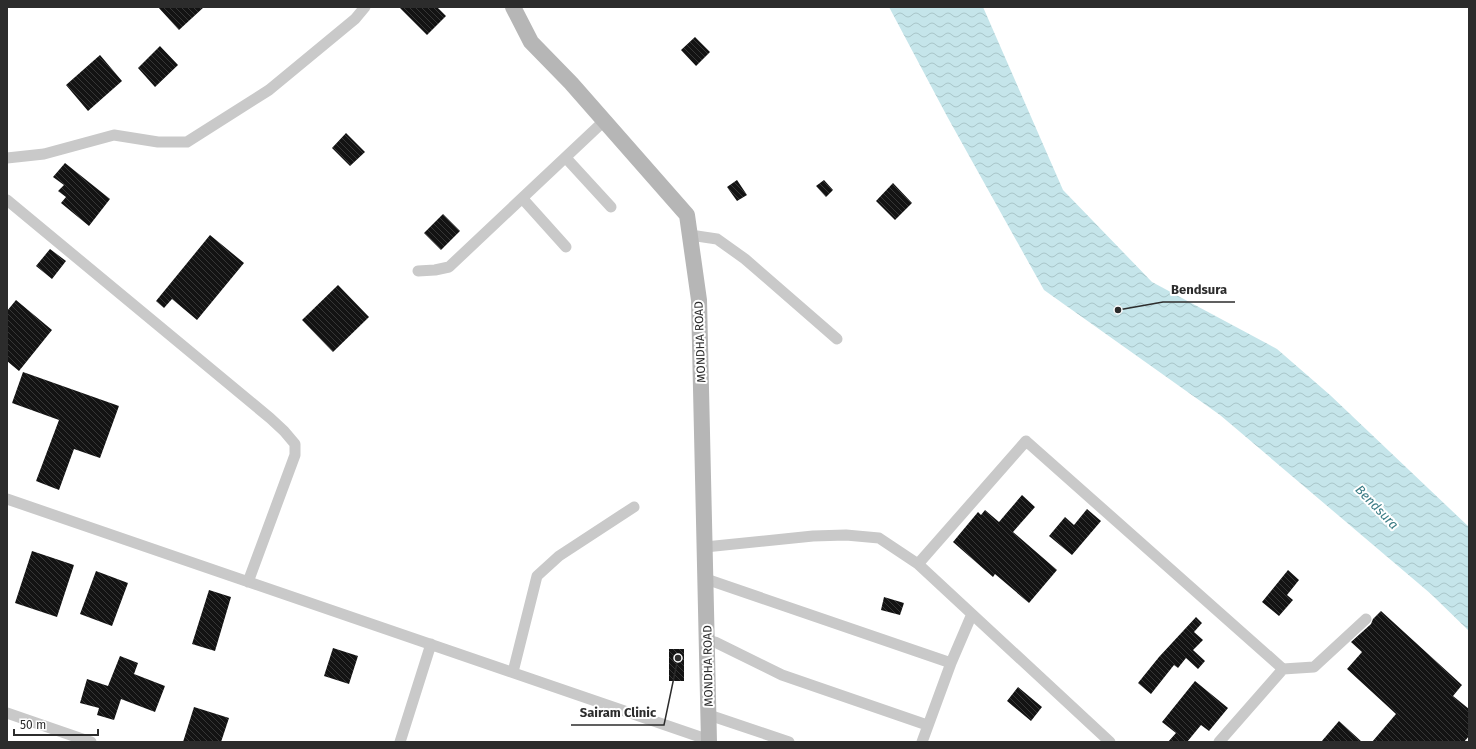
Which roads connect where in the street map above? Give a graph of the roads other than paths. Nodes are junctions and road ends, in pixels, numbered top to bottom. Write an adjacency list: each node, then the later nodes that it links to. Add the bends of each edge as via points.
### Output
1 (365, 7): 4 (street, via 355,19 269,90 187,142 158,142 114,135 44,154)
2 (513, 7): 3 (street, MONDHA ROAD, via 531,42)
3 (604, 121): 5 (street); 9 (street, MONDHA ROAD, via 687,215)
4 (7, 158)
5 (566, 158): 6 (street); 8 (street)
6 (522, 198): 10 (street); 11 (street, via 449,267)
7 (7, 200): 18 (street, via 270,418 294,444 295,455)
8 (611, 207)
9 (690, 235): 12 (street, via 717,239 745,259); 15 (street, MONDHA ROAD, via 699,300)
10 (566, 248)
11 (418, 271)
12 (837, 338)
13 (7, 499): 18 (street)
14 (634, 507): 25 (street, via 559,556 537,576)
15 (705, 547): 16 (street, via 846,535 879,538); 17 (street, MONDHA ROAD)
16 (918, 564): 19 (street); 24 (street, via 1026,441)
17 (706, 578): 21 (street, MONDHA ROAD); 23 (street)
18 (248, 582): 22 (street)
19 (972, 614): 23 (street); 34 (street)
20 (1366, 619): 24 (street, via 1314,667)
21 (707, 640): 27 (street, MONDHA ROAD); 28 (street, via 782,675)
22 (431, 644): 25 (street); 31 (street)
23 (951, 663): 28 (street)
24 (1283, 669): 35 (street)
25 (513, 672): 29 (street)
26 (7, 713): 30 (street)
27 (709, 715): 29 (street, MONDHA ROAD); 32 (street)
28 (927, 725): 33 (street)
29 (709, 741)
30 (91, 742)
31 (400, 742)
32 (789, 742)
33 (922, 742)
34 (1110, 742)
35 (1219, 742)

